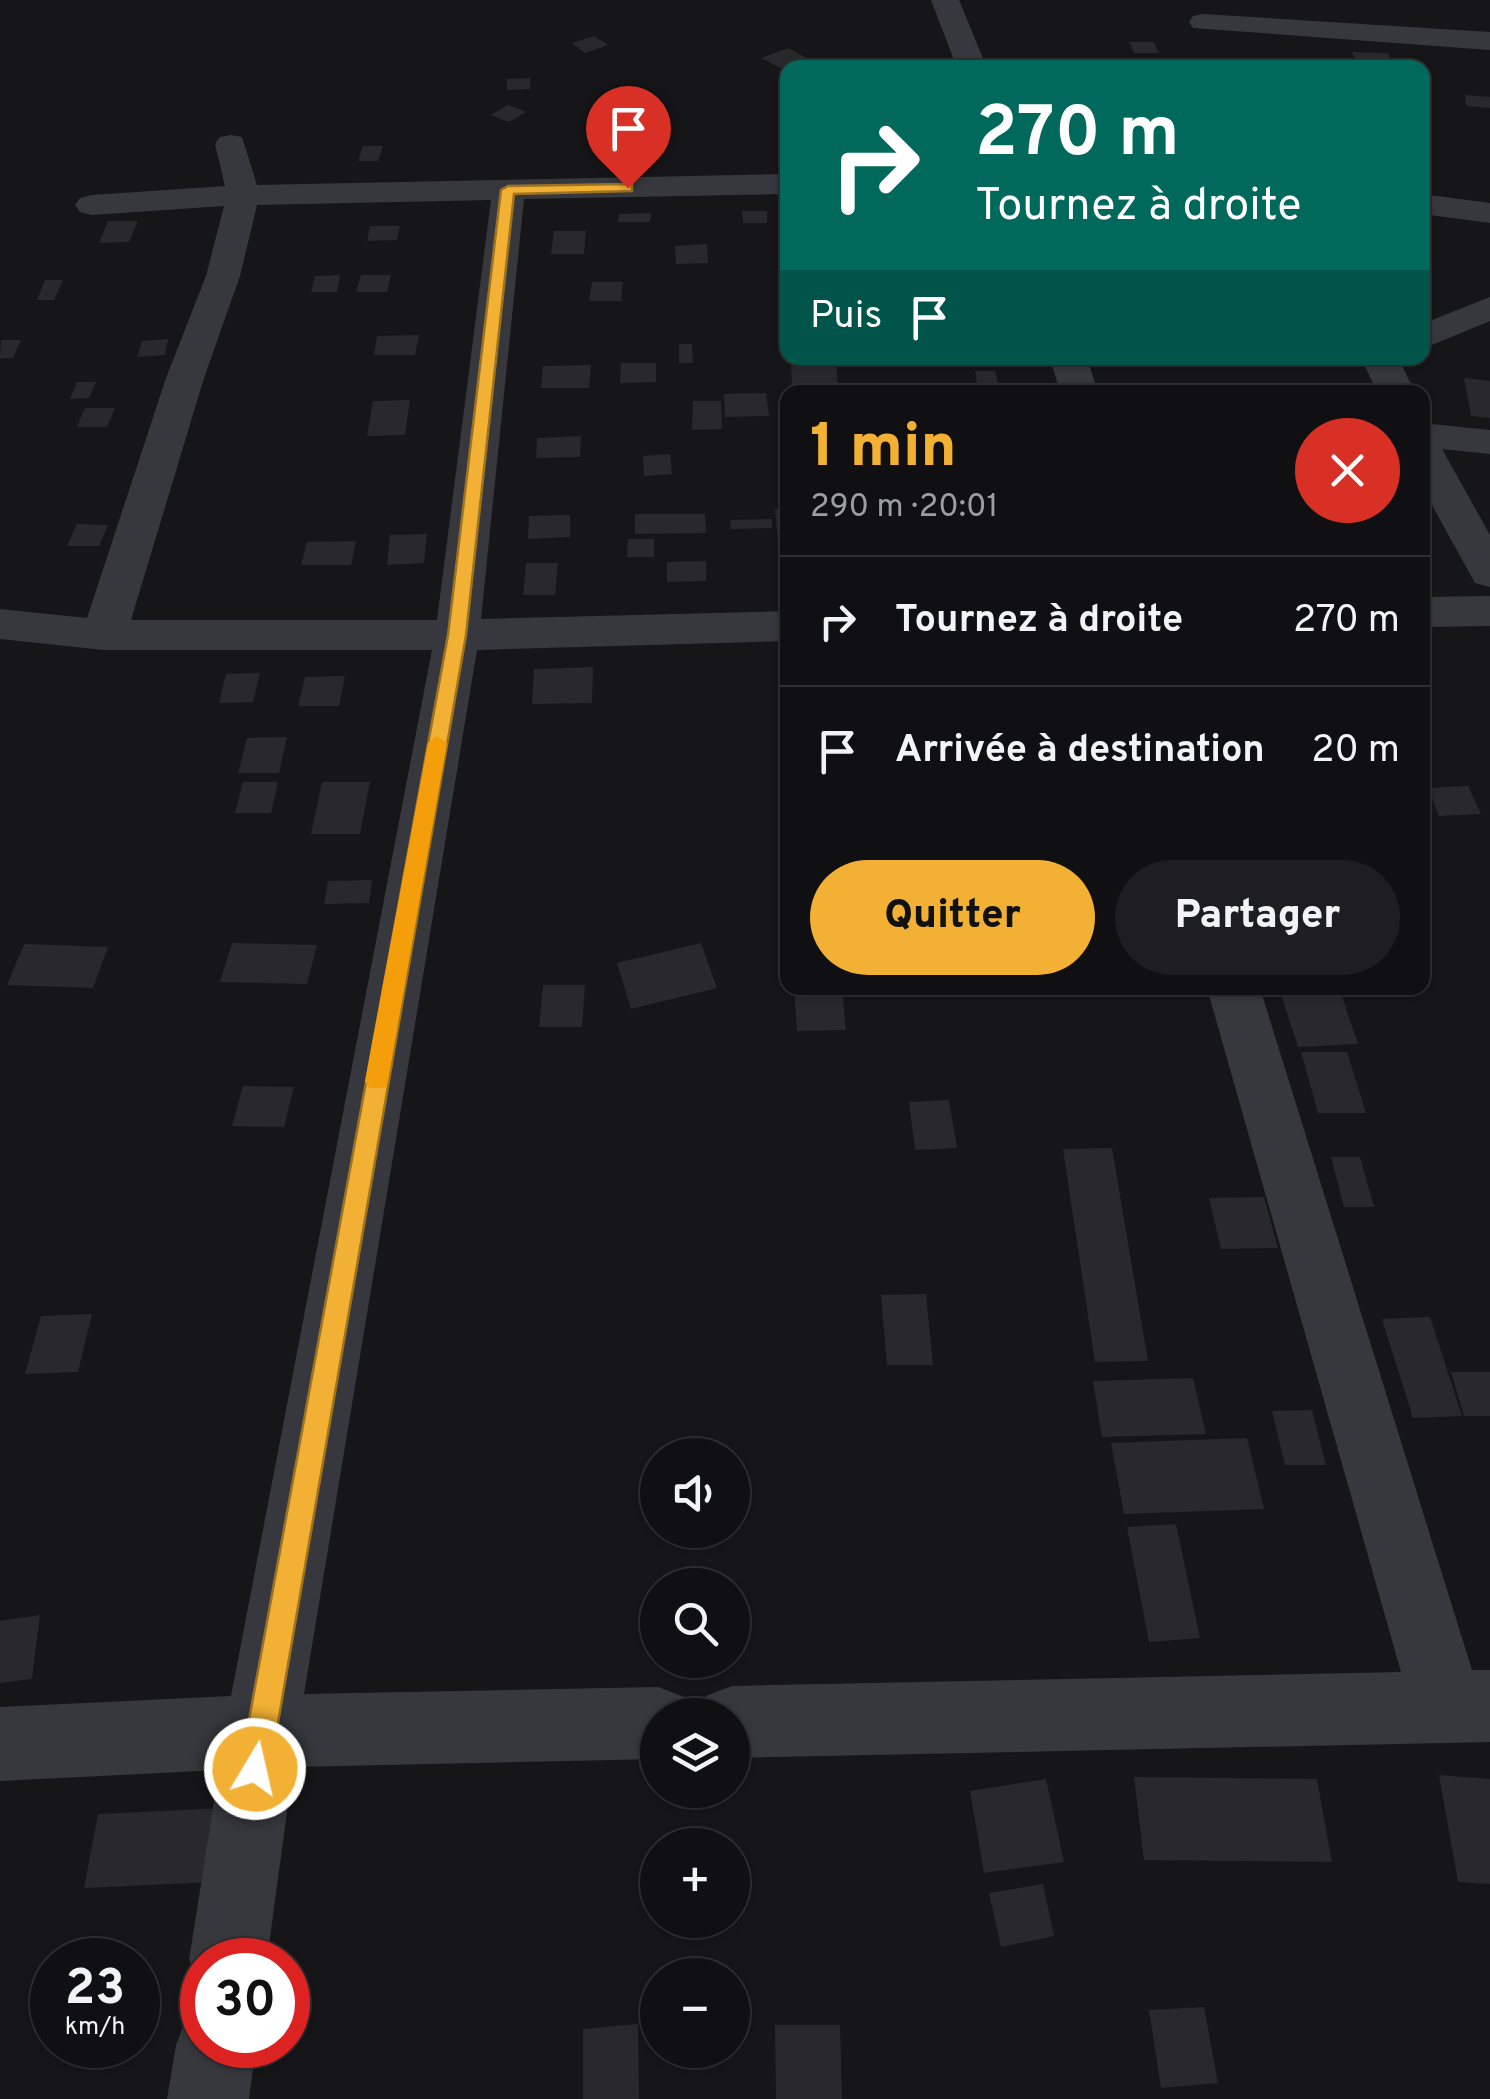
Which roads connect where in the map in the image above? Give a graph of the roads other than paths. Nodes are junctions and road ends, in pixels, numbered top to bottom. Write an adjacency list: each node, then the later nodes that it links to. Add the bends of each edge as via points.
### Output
1 (945, 0): 5 (street)
2 (1198, 11): 3 (street); 4 (street)
3 (1490, 41)
4 (1219, 57)
5 (969, 60)
6 (231, 144): 9 (street)
7 (780, 184): 8 (street)
8 (508, 190): 9 (street); 24 (street)
9 (243, 195): 10 (street); 23 (street, via 223,276)
10 (92, 205)
11 (1430, 205): 12 (street)
12 (1490, 213)
13 (1490, 308): 14 (street)
14 (1430, 334)
15 (1430, 436): 16 (street)
16 (1490, 442)
17 (1430, 464): 18 (street)
18 (1490, 573)
19 (1490, 611): 20 (street)
20 (1430, 612)
21 (0, 624): 23 (street)
22 (780, 626): 24 (street)
23 (104, 634): 24 (street)
24 (457, 635): 29 (street)
25 (1236, 995): 26 (street)
26 (1469, 1707): 27 (street)
27 (750, 1722)
28 (640, 1723): 29 (street)
29 (261, 1730): 30 (street); 31 (street)
30 (0, 1744)
31 (231, 1938)
32 (213, 2068): 33 (street)
33 (208, 2099)

